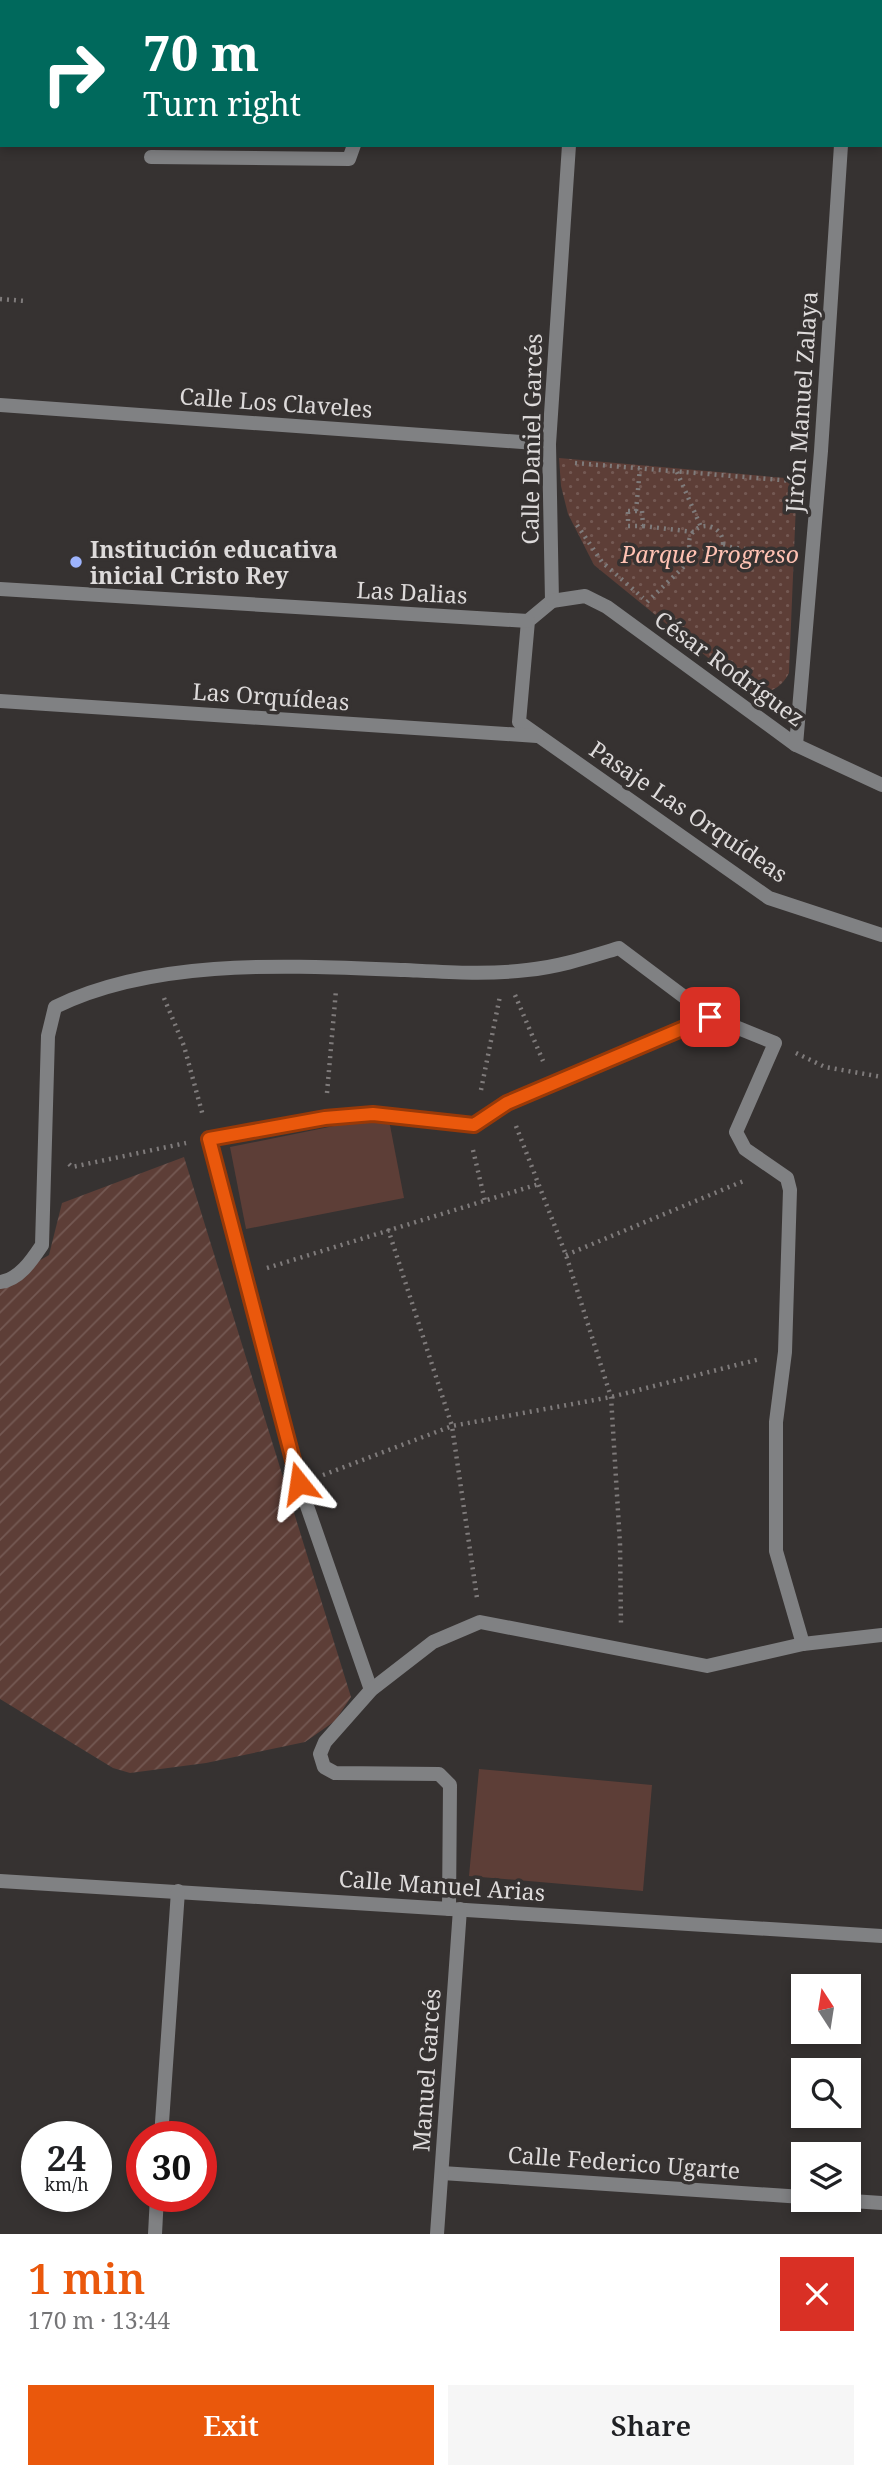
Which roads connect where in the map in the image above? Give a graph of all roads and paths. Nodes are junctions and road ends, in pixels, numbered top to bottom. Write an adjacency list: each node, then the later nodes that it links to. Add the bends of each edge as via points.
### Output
1 (353, 147): 4 (street, via 349,159)
2 (569, 147): 8 (street, Calle Daniel Garcés)
3 (841, 147): 13 (street, Jirón Manuel Zalaya)
4 (151, 156)
5 (0, 299): 6 (path)
6 (25, 301)
7 (0, 405): 8 (street, Calle Los Claveles)
8 (549, 444): 9 (street, Calle Daniel Garcés)
9 (549, 461): 10 (path); 26 (street, Calle Daniel Garcés)
10 (640, 468): 11 (path); 15 (path)
11 (677, 472): 12 (path); 18 (path)
12 (794, 481): 13 (path); 14 (path)
13 (818, 483): 32 (street, Jirón Manuel Zalaya)
14 (793, 494)
15 (636, 511): 17 (path, via 642,511); 17 (path, via 628,511 628,526)
16 (573, 514): 27 (path, via 602,562)
17 (643, 526): 19 (path)
18 (701, 527): 19 (path); 21 (path, via 718,530)
19 (694, 532): 23 (path, via 689,540)
20 (791, 543): 22 (path)
21 (723, 546): 22 (path); 23 (path, via 713,559)
22 (791, 555): 24 (path)
23 (695, 556): 27 (path)
24 (790, 568)
25 (0, 589): 29 (street, Las Dalias)
26 (552, 601): 29 (street); 32 (street, César Rodríguez, via 585,596 607,607)
27 (647, 602): 28 (path)
28 (657, 610)
29 (528, 621): 31 (street, Pasaje Las Orquídeas, via 519,722)
30 (0, 701): 31 (street, Las Orquídeas)
31 (538, 736): 34 (street, Pasaje Las Orquídeas, via 769,898)
32 (796, 745): 33 (street, César Rodríguez)
33 (882, 785)
34 (882, 935)
35 (338, 968): 36 (street); 37 (street, via 290,967); 43 (path)
36 (505, 971): 38 (street, via 570,963 619,948); 41 (path)
37 (156, 978): 44 (path, via 184,1046); 45 (street, via 88,991 55,1007 48,1036)
38 (710, 1017): 39 (street); 41 (street)
39 (775, 1043): 40 (path, via 825,1067); 46 (street, via 736,1132 745,1149)
40 (882, 1077)
41 (552, 1084): 42 (street)
42 (507, 1103): 43 (street, via 474,1125 373,1114); 47 (path)
43 (325, 1118): 44 (street)
44 (209, 1139): 45 (path, via 72,1167); 50 (street)
45 (46, 1143): 51 (street, via 42,1245 28,1265)
46 (773, 1169): 49 (path); 52 (street, via 787,1178 790,1190)
47 (539, 1184): 48 (path); 49 (path)
48 (388, 1229): 50 (path); 54 (path)
49 (566, 1255): 53 (path)
50 (243, 1276): 55 (street)
51 (0, 1282)
52 (785, 1352): 53 (path); 58 (street, via 776,1422 776,1552)
53 (611, 1397): 54 (path); 59 (path)
54 (452, 1426): 55 (path); 56 (path)
55 (299, 1483): 60 (street)
56 (480, 1622): 59 (street); 60 (street, via 433,1642)
57 (882, 1635): 58 (street)
58 (803, 1644): 59 (street, via 707,1666)
59 (622, 1651)
60 (372, 1690): 63 (street, Manuel Garcés, via 325,1742 320,1754 324,1767 335,1773 439,1774 450,1785)
61 (0, 1881): 62 (street, Calle Manuel Arias)
62 (178, 1891): 63 (street, Calle Manuel Arias); 65 (street)
63 (454, 1909): 64 (street, Calle Manuel Arias); 66 (street, Manuel Garcés)
64 (882, 1936)
65 (162, 2121)
66 (442, 2173): 67 (street, Calle Federico Ugarte); 72 (street, Manuel Garcés)
67 (791, 2196)
68 (861, 2202): 69 (street)
69 (882, 2203)
70 (156, 2212): 71 (street)
71 (155, 2234)
72 (437, 2234)

